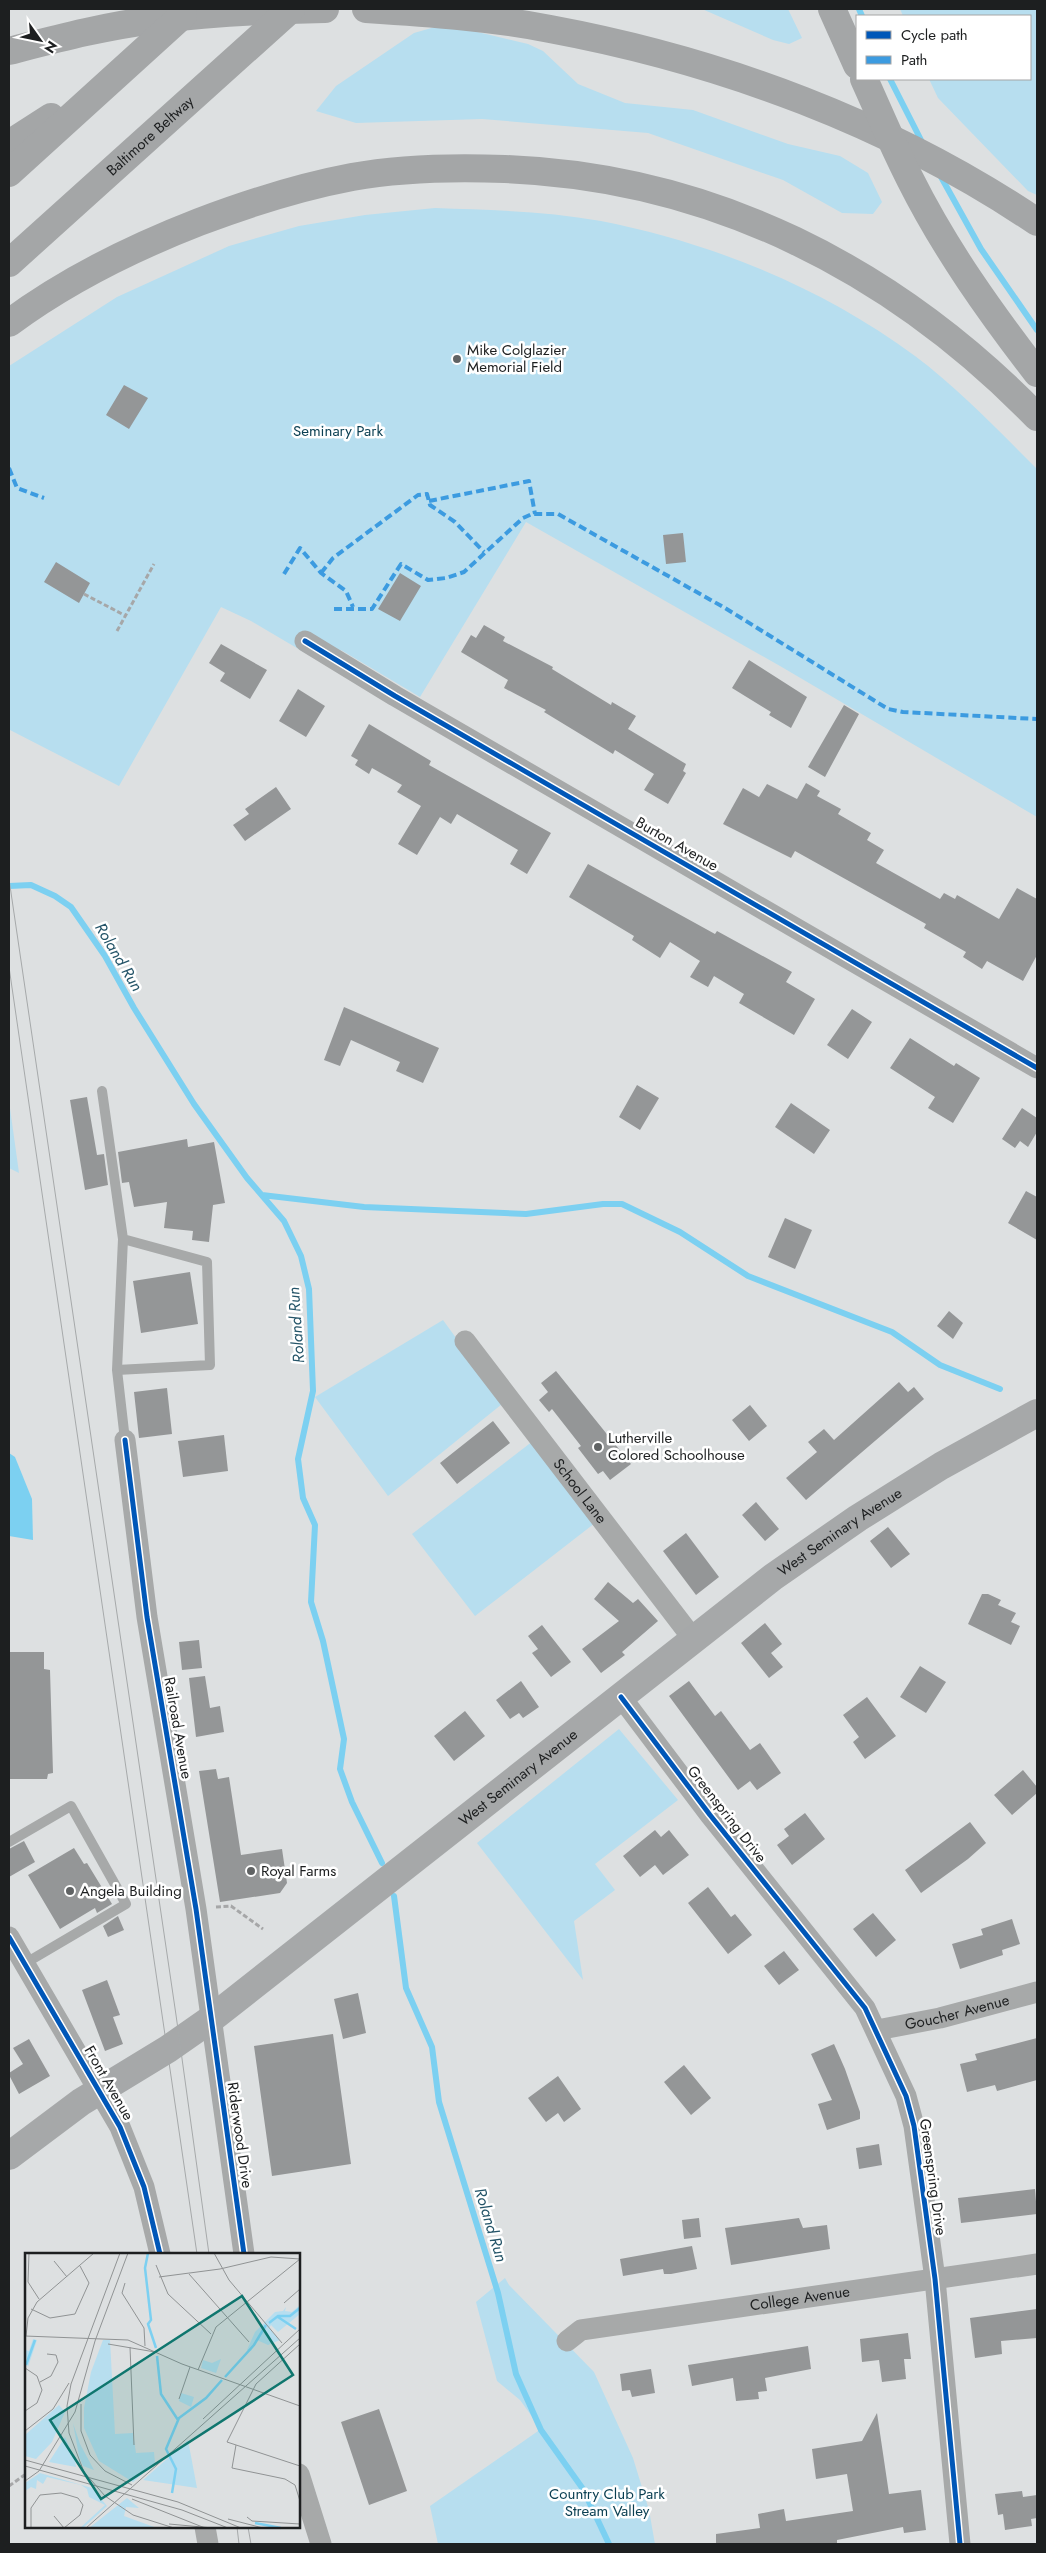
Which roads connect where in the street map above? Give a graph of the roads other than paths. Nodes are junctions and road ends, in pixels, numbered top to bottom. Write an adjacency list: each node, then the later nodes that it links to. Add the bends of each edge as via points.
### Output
1 (189, 9): 9 (highway)
2 (291, 9): 13 (highway, Baltimore Beltway)
3 (325, 9): 6 (highway, via 251,10 152,20)
4 (366, 9): 12 (highway, via 457,15 548,28 714,70 770,88 876,131 944,165)
5 (832, 9): 7 (highway)
6 (9, 51)
7 (856, 62)
8 (864, 80): 15 (highway, via 910,179 939,232 971,284)
9 (107, 82): 10 (highway); 11 (highway)
10 (9, 144)
11 (9, 173)
12 (1028, 215)
13 (9, 263)
14 (12, 321): 16 (highway, via 133,249 280,194 354,177 430,168 531,170 638,185 756,221 795,239 880,287 944,332)
15 (1037, 373)
16 (1037, 417)
17 (305, 641): 18 (street, Burton Avenue)
18 (1037, 1068)
19 (102, 1091): 20 (lane)
20 (123, 1239): 22 (lane); 22 (lane, via 207,1262 210,1366)
21 (465, 1341): 25 (street, School Lane)
22 (117, 1370): 24 (lane)
23 (1037, 1413): 25 (main road, West Seminary Avenue, via 941,1466 858,1518 773,1577)
24 (125, 1440): 31 (street, Railroad Avenue, via 147,1617)
25 (694, 1640): 26 (main road, West Seminary Avenue)
26 (621, 1697): 31 (main road, West Seminary Avenue); 32 (street, Greenspring Drive, via 710,1815 852,1991)
27 (9, 1842): 29 (lane, via 71,1806 126,1904)
28 (9, 1937): 29 (street, Front Avenue)
29 (24, 1964): 33 (street, Front Avenue)
30 (1037, 1992): 32 (street, Goucher Avenue, via 940,2018)
31 (211, 2019): 33 (main road, West Seminary Avenue); 36 (street, Riderwood Drive)
32 (877, 2030): 38 (street, Greenspring Drive, via 906,2096 914,2126)
33 (100, 2091): 34 (main road, West Seminary Avenue); 35 (street, Front Avenue, via 135,2162 152,2212)
34 (9, 2156)
35 (160, 2253)
36 (244, 2253)
37 (1037, 2264): 38 (street, College Avenue)
38 (935, 2279): 39 (street, College Avenue, via 581,2330); 44 (street, Greenspring Drive)
39 (567, 2341)
40 (300, 2477): 43 (street)
41 (205, 2528): 42 (street)
42 (208, 2544)
43 (321, 2544)
44 (960, 2544)

